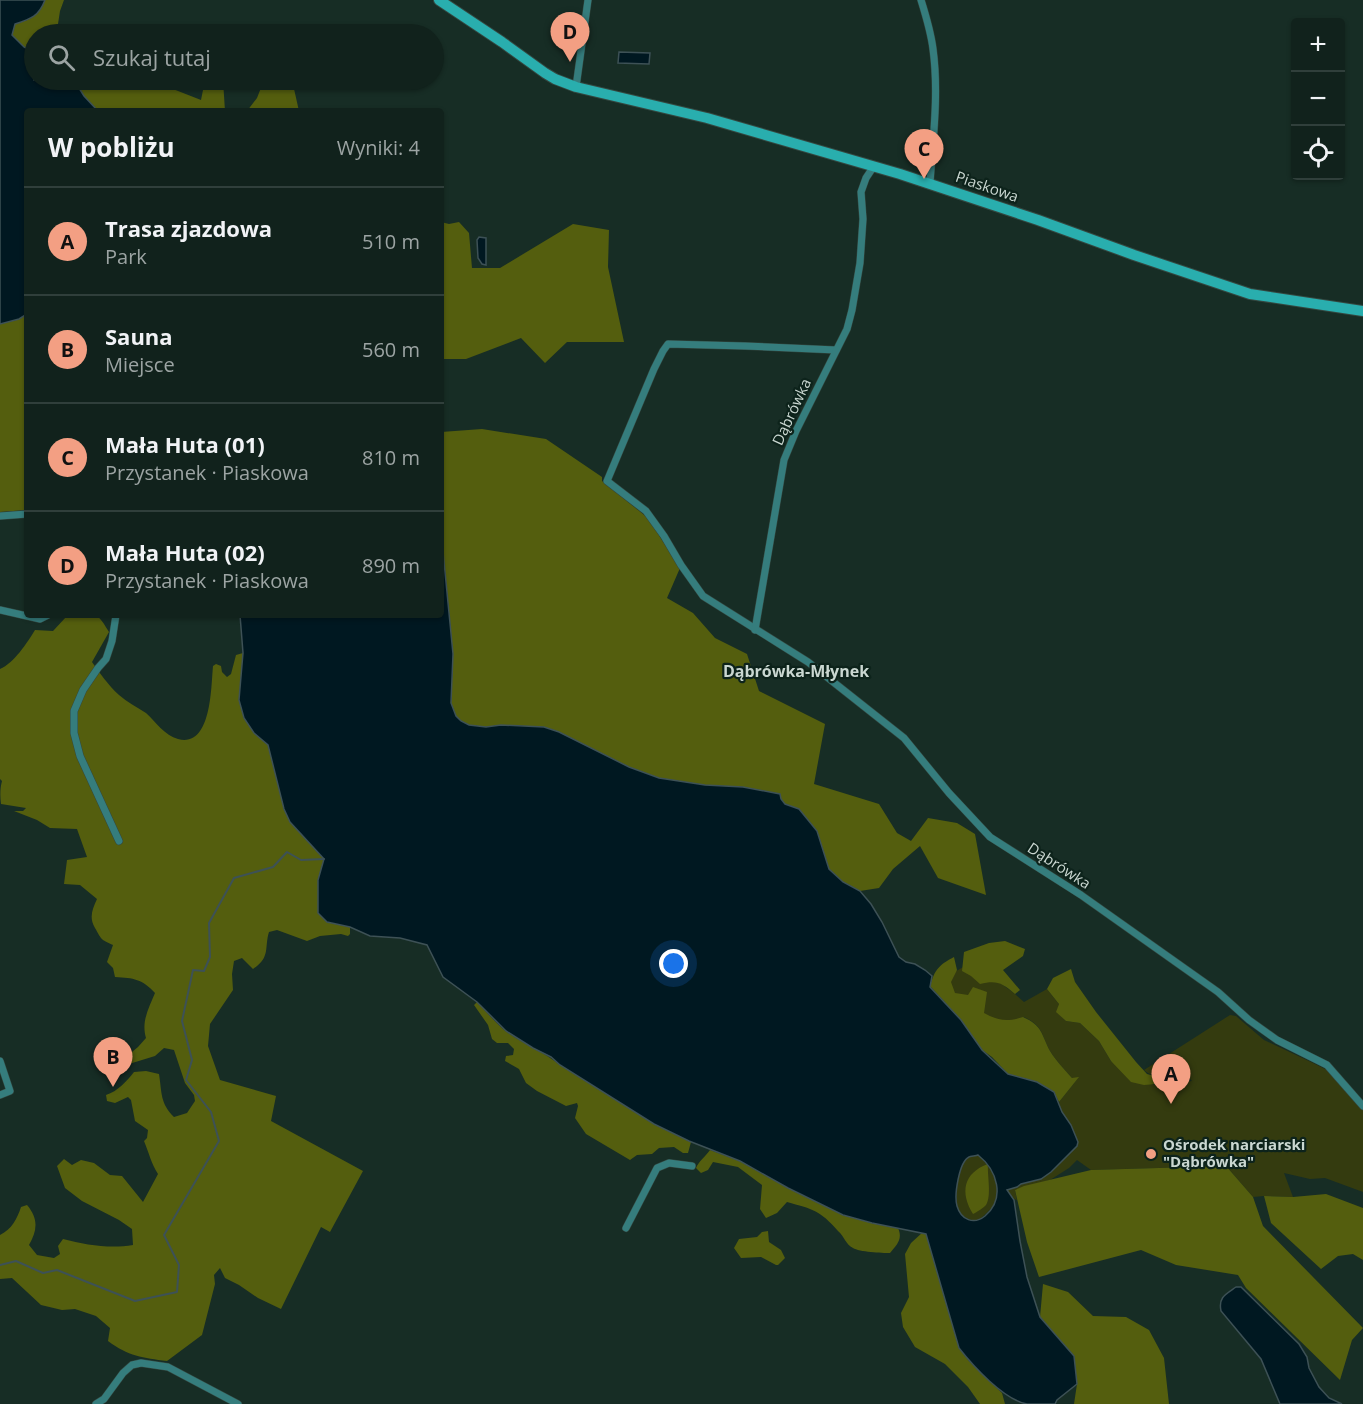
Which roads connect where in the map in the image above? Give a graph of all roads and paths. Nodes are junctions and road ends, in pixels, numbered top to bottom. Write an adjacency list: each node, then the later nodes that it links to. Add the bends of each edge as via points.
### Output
1 (439, 0): 4 (street, Piaskowa, via 545,73)
2 (588, 0): 4 (street)
3 (921, 0): 6 (street, via 935,73)
4 (576, 87): 5 (street, Piaskowa, via 707,118)
5 (874, 166): 6 (street, Piaskowa); 8 (street, Dąbrówka, via 861,192 860,262 852,310)
6 (930, 183): 7 (street, Piaskowa, via 1236,290)
7 (1363, 311)
8 (836, 350): 14 (street, Dąbrówka, via 784,460); 14 (street, Dąbrówka, via 668,344 607,481 646,511 703,596)
9 (24, 514): 10 (street)
10 (0, 516)
11 (0, 610): 12 (street)
12 (24, 615)
13 (116, 618): 15 (street, via 106,659 83,690 74,711 74,733 80,756)
14 (755, 630): 18 (street, Dąbrówka, via 808,662 904,738 990,837 1081,895 1218,992 1277,1040 1327,1065)
15 (119, 841)
16 (0, 1061): 17 (street, via 10,1091)
17 (0, 1095)
18 (1363, 1106)
19 (692, 1166): 20 (street, via 669,1163 657,1168)
20 (626, 1228)
21 (96, 1404): 22 (street, via 123,1373 141,1363 168,1367)
22 (237, 1404)

